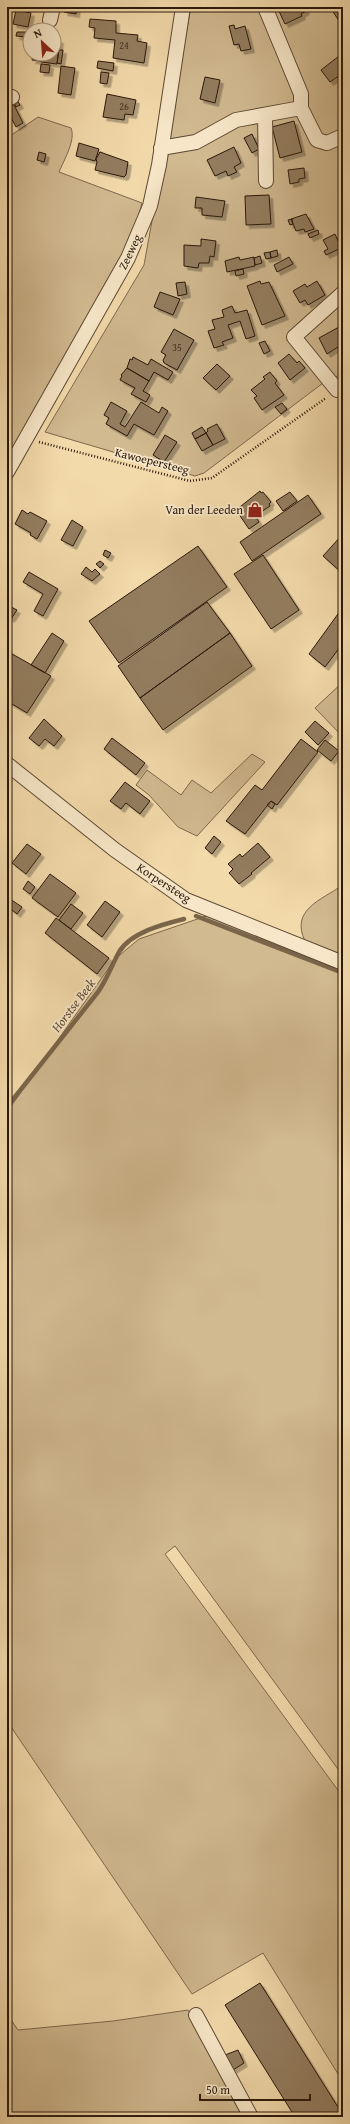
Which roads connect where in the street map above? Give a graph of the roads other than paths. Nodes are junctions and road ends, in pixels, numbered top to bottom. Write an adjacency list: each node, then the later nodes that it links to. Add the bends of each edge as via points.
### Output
1 (183, 7): 6 (street, Zeeweg)
2 (265, 7): 3 (street, via 301,94)
3 (301, 108): 4 (street); 5 (street, via 317,140 327,143)
4 (265, 115): 6 (street, via 236,120 196,142); 7 (street)
5 (343, 136)
6 (161, 148): 10 (street, Zeeweg, via 150,206 128,258)
7 (266, 181)
8 (343, 293): 9 (street, via 294,337)
9 (337, 390)
10 (7, 472)
11 (7, 764): 12 (street, Korpersteeg, via 115,850 186,900)
12 (343, 963)
13 (196, 2015): 14 (street)
14 (251, 2117)

